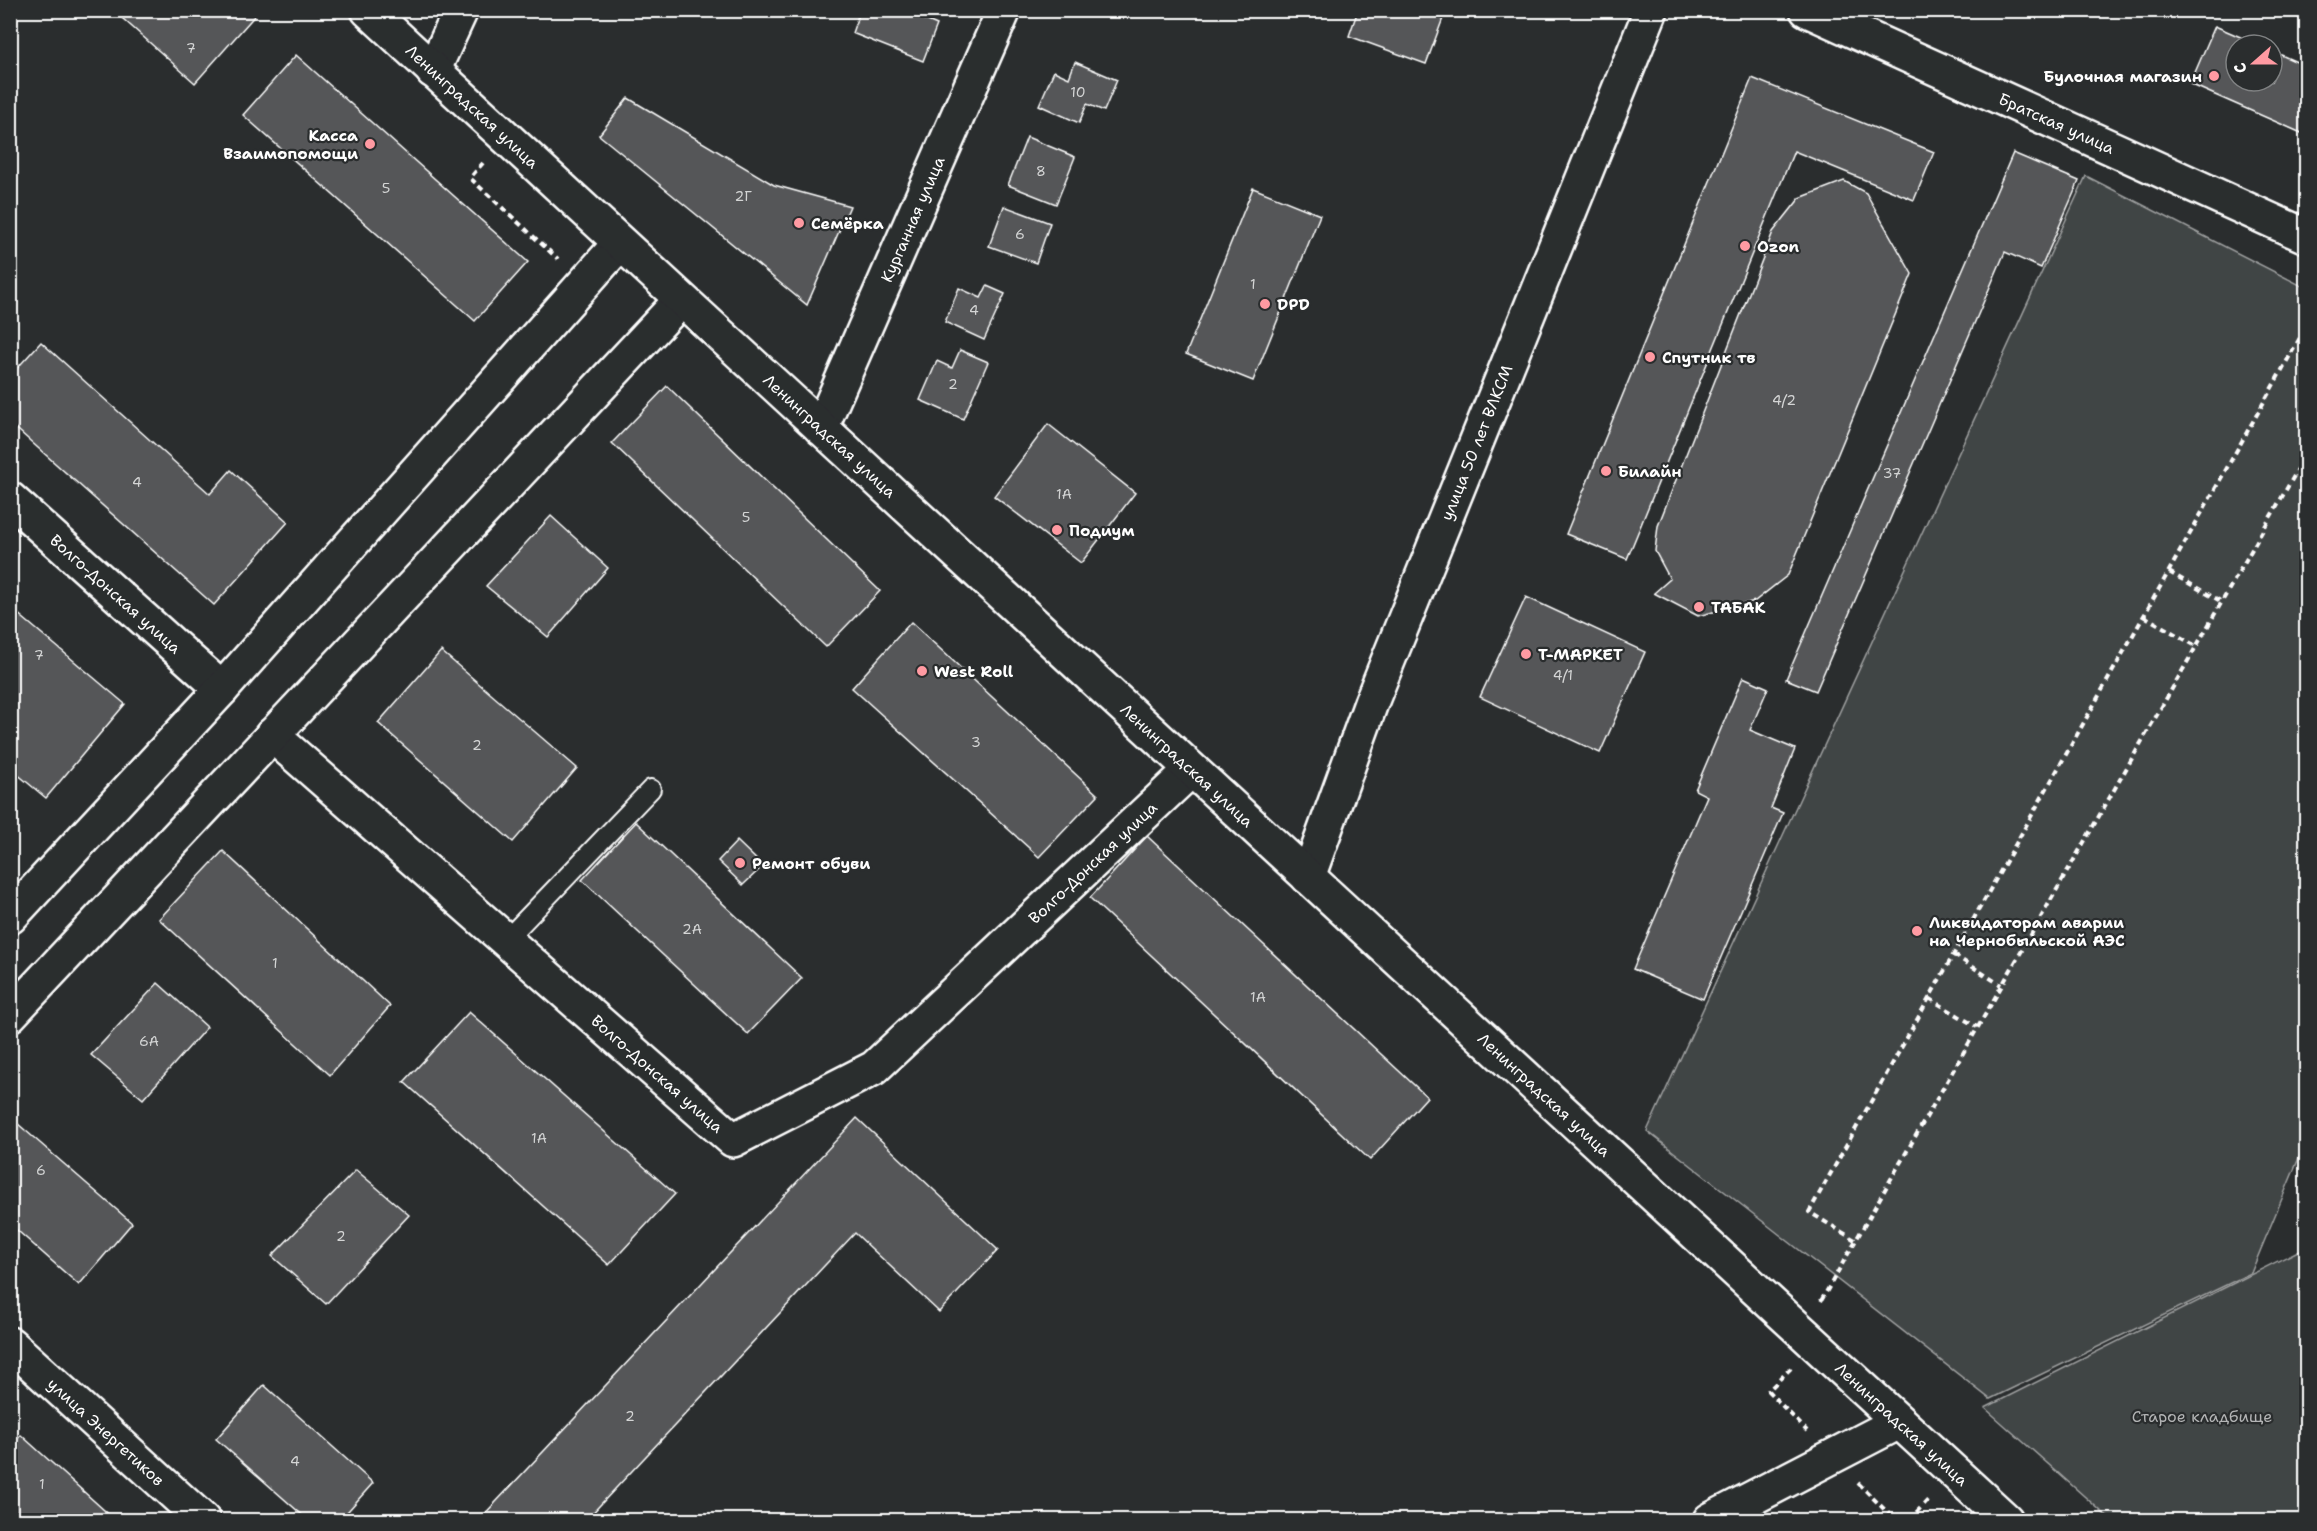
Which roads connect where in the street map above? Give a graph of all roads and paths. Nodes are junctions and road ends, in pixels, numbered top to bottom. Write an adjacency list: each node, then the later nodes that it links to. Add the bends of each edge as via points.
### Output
1 (368, 10): 6 (street, Ленинградская улица)
2 (461, 10): 6 (street)
3 (1004, 10): 11 (street, Курганная улица)
4 (1651, 10): 22 (street, улица 50 лет ВЛКСМ, via 1371,703)
5 (1807, 10): 7 (street, Братская улица)
6 (433, 71): 8 (street, Ленинградская улица)
7 (2307, 236)
8 (620, 243): 9 (street, Ленинградская улица); 18 (street)
9 (681, 300): 11 (street, Ленинградская улица); 19 (street)
10 (2307, 327): 14 (path)
11 (821, 428): 20 (street, Ленинградская улица)
12 (2307, 455): 15 (path)
13 (10, 499): 18 (street, Волго-Донская улица)
14 (2169, 572): 15 (path); 16 (path)
15 (2222, 602): 17 (path)
16 (2144, 616): 17 (path); 25 (path)
17 (2196, 646): 26 (path)
18 (222, 689): 23 (street)
19 (273, 735): 24 (street, Волго-Донская улица); 28 (street)
20 (1191, 770): 22 (street, Ленинградская улица); 24 (street, Волго-Донская улица, via 874,1068 733,1140)
21 (651, 789): 24 (lane)
22 (1308, 877): 31 (street, Ленинградская улица)
23 (10, 917)
24 (506, 940)
25 (1954, 954): 26 (path); 27 (path)
26 (2001, 985): 29 (path)
27 (1929, 998): 29 (path); 30 (path, via 1809,1212)
28 (10, 1015)
29 (1977, 1027): 30 (path)
30 (1855, 1240): 31 (path)
31 (1803, 1333): 33 (street, Ленинградская улица)
32 (10, 1344): 34 (street, улица Энергетиков)
33 (1899, 1422): 35 (street); 36 (street, Ленинградская улица)
34 (203, 1521)
35 (1710, 1521)
36 (2006, 1521)

